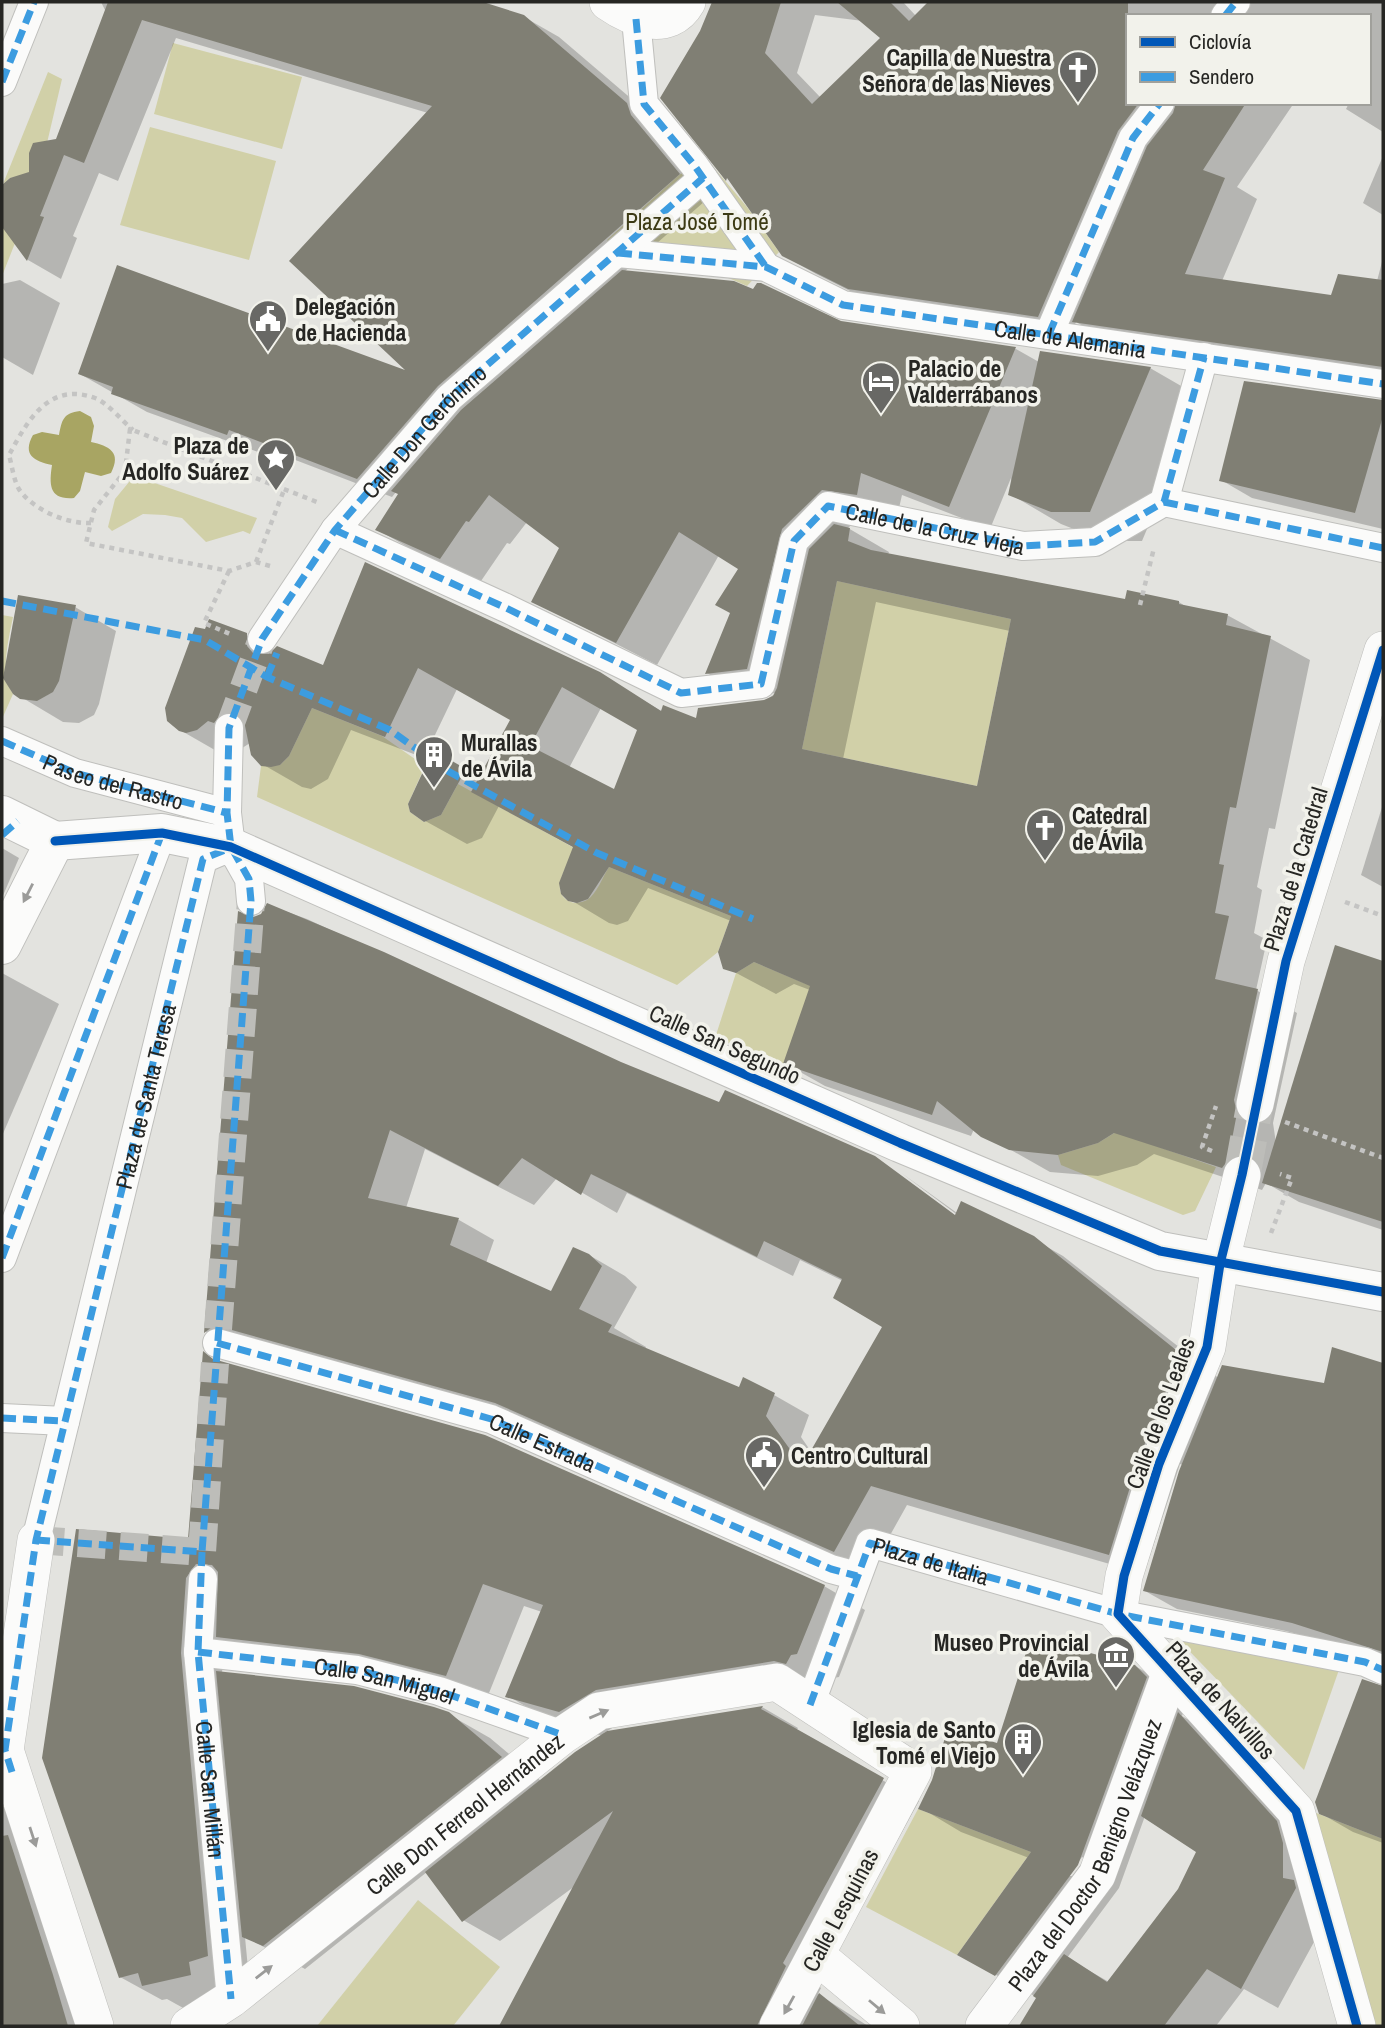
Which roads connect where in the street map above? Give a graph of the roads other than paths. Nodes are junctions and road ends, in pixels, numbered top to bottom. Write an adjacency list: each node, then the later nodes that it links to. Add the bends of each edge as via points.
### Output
1 (34, 2): 4 (street)
2 (687, 2): 3 (street, via 658,22)
3 (622, 10): 6 (street, via 644,104)
4 (2, 82)
5 (1158, 105): 9 (street, via 1133,138)
6 (699, 172): 7 (street); 8 (street)
7 (618, 253): 8 (street); 13 (street, Calle Don Gerónimo, via 449,398)
8 (766, 267): 9 (street, Calle de Alemania, via 842,305)
9 (1049, 334): 10 (street, Calle de Alemania)
10 (1204, 357): 11 (street, Calle de Alemania); 12 (street)
11 (1383, 384)
12 (1164, 502): 13 (street, Calle de la Cruz Vieja, via 1096,542 1023,547 828,506 794,541 761,684 681,693); 14 (street)
13 (343, 523): 15 (street, Calle Don Gerónimo)
14 (1383, 548)
15 (262, 639)
16 (1383, 651): 25 (street, Plaza de la Catedral, via 1286,961)
17 (229, 729): 20 (street)
18 (2, 741): 20 (street, Paseo del Rastro)
19 (7, 824): 22 (street)
20 (229, 830): 21 (street, Calle San Segundo); 23 (street, via 249,879); 28 (street, Calle San Segundo, via 900,1143 1160,1251); 32 (street, Plaza de Santa Teresa, via 203,859)
21 (162, 832): 22 (street, Calle San Segundo); 27 (street)
22 (55, 841): 24 (street, one-way to 24)
23 (251, 901)
24 (2, 945)
25 (1270, 1113)
26 (1233, 1165): 28 (street, Calle de los Leales)
27 (2, 1258)
28 (1220, 1264): 29 (street, Calle San Segundo); 36 (street, Calle de los Leales, via 1207,1347 1159,1464 1124,1576)
29 (1383, 1292)
30 (217, 1345): 34 (street, Calle Estrada, via 491,1419 831,1569)
31 (2, 1418): 32 (street)
32 (65, 1421): 33 (street, Plaza de Santa Teresa)
33 (36, 1540): 42 (street, via 5,1750)
34 (857, 1576): 36 (street, Plaza de Italia, via 870,1543); 40 (street, Plaza de Italia)
35 (203, 1579): 37 (street, Calle San Millán)
36 (1118, 1614): 38 (street, Plaza de Nalvillos); 39 (street, Plaza de Nalvillos)
37 (198, 1652): 41 (street, Calle San Miguel, via 357,1670 439,1691); 44 (street, Calle San Millán)
38 (1374, 1666)
39 (1170, 1674): 49 (street, Plaza del Doctor Benigno Velázquez, via 1097,1875); 50 (street, Plaza de Nalvillos, via 1296,1811)
40 (810, 1705): 41 (street, Calle Don Ferreol Hernández, one-way to 40, via 599,1711 777,1682); 43 (street, Calle Lesquinas, via 913,1771)
41 (563, 1735): 44 (street, Calle Don Ferreol Hernández, one-way to 41)
42 (7, 1774): 45 (street, one-way to 45)
43 (817, 1956): 47 (street, Calle Lesquinas, one-way to 47); 48 (street, one-way to 48)
44 (231, 1998): 46 (street, Calle Don Ferreol Hernández)
45 (95, 2026)
46 (189, 2026)
47 (778, 2026)
48 (901, 2026)
49 (984, 2026)
50 (1357, 2026)

